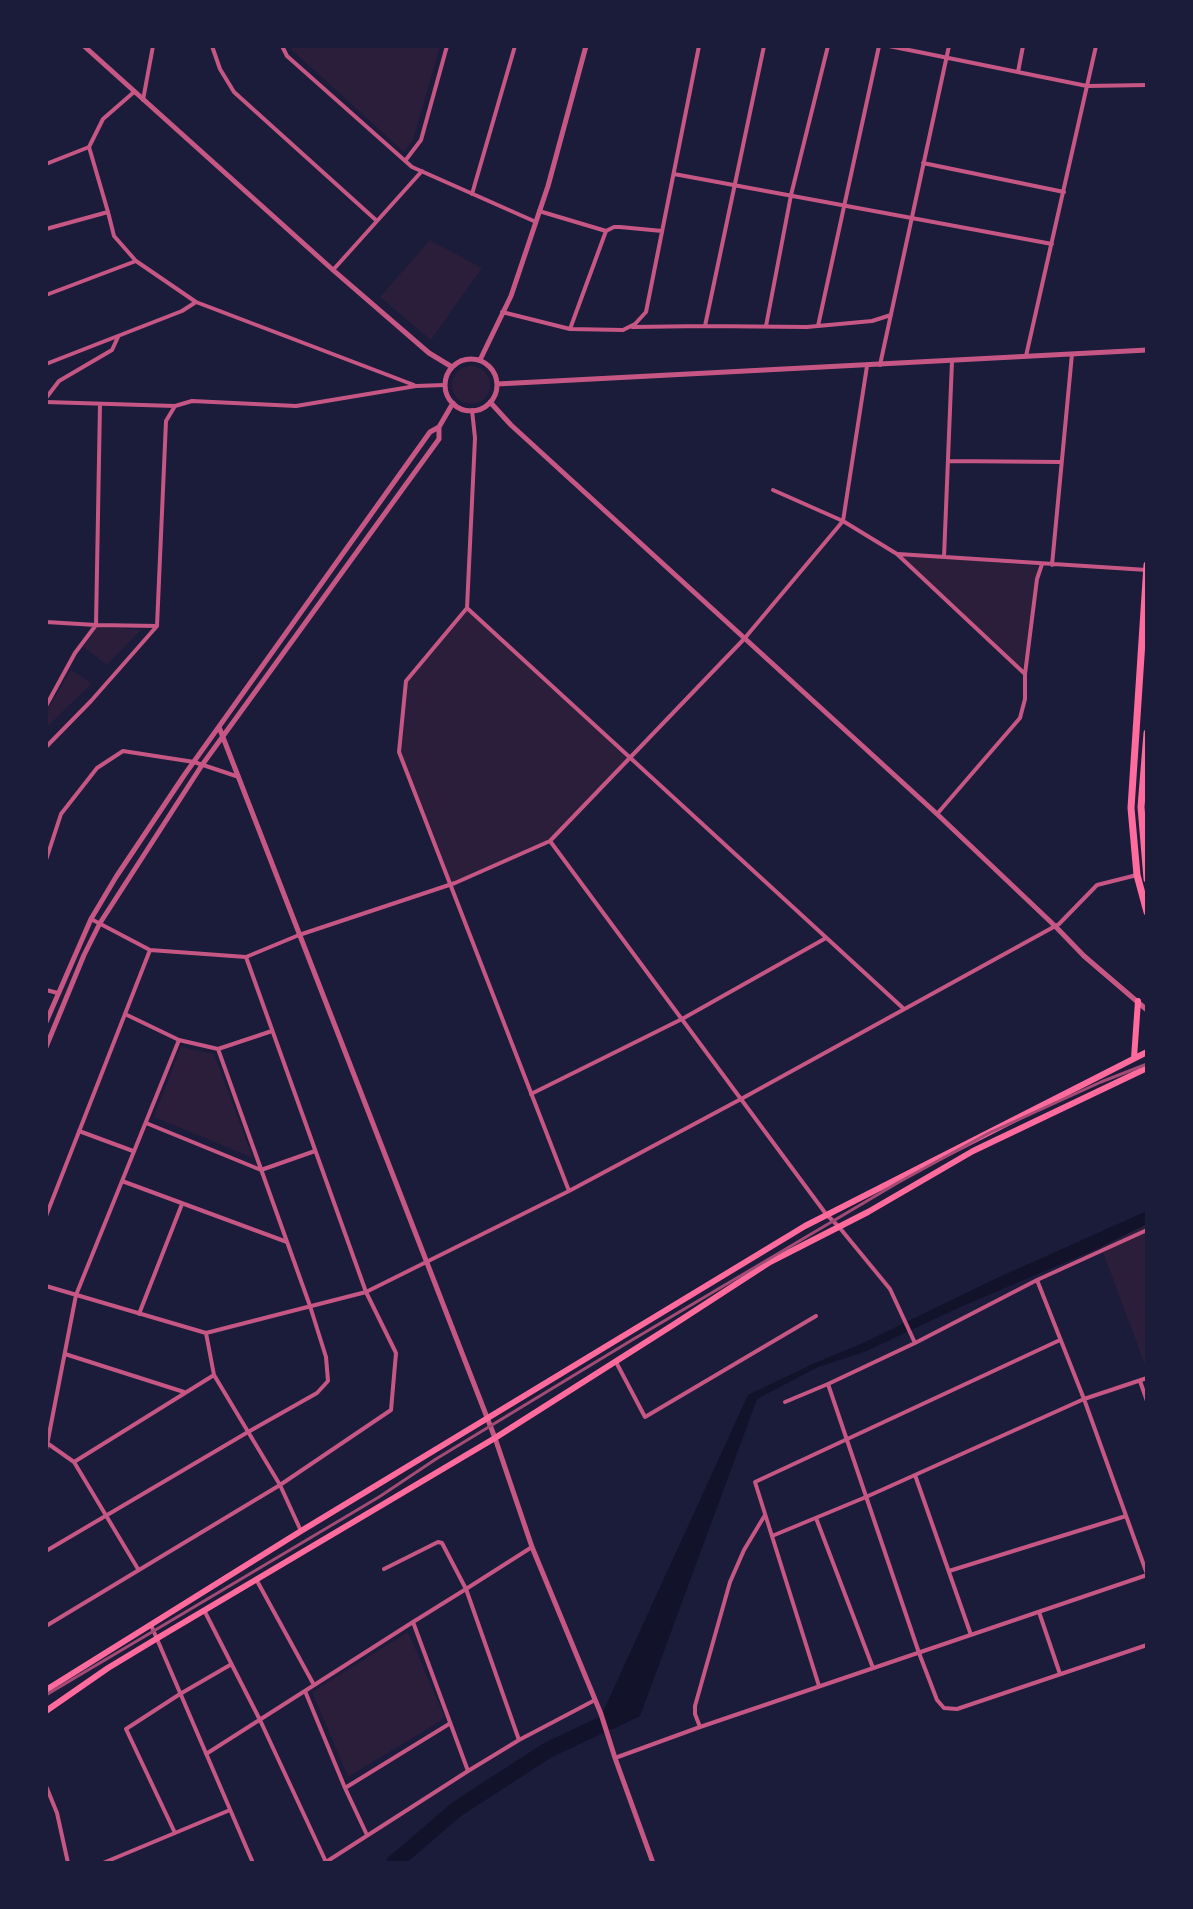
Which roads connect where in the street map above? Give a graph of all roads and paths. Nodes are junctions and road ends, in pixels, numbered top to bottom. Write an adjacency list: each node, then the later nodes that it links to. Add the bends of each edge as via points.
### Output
1 (84, 46): 20 (street)
2 (153, 46): 21 (street)
3 (212, 46): 36 (street, via 234,92)
4 (282, 46): 23 (street)
5 (447, 46): 23 (street, via 421,140)
6 (515, 46): 30 (street)
7 (586, 46): 33 (street)
8 (699, 46): 27 (street)
9 (764, 46): 28 (street)
10 (828, 46): 31 (street)
11 (879, 46): 32 (street)
12 (889, 46): 16 (street)
13 (949, 46): 16 (street)
14 (1023, 46): 17 (street)
15 (1096, 46): 19 (street)
16 (946, 58): 17 (street); 24 (street)
17 (1018, 72): 19 (street)
18 (1147, 85): 19 (street)
19 (1087, 86): 29 (street)
20 (134, 92): 21 (street); 22 (street, via 103,119)
21 (143, 100): 43 (street)
22 (89, 147): 25 (street); 34 (street)
23 (405, 161): 26 (street)
24 (923, 163): 29 (street); 35 (street)
25 (46, 164)
26 (422, 171): 30 (street); 36 (street)
27 (674, 174): 28 (street); 40 (street)
28 (735, 185): 31 (street); 48 (street)
29 (1064, 192): 41 (street)
30 (472, 194): 37 (street)
31 (791, 195): 32 (street); 49 (street)
32 (844, 205): 35 (street); 50 (street)
33 (539, 211): 37 (street); 39 (street)
34 (108, 212): 38 (street); 42 (street, via 114,236)
35 (912, 217): 41 (street); 47 (street)
36 (377, 221): 43 (street)
37 (536, 222): 46 (street)
38 (46, 229)
39 (606, 231): 40 (street); 52 (street)
40 (662, 231): 51 (street, via 646,312)
41 (1052, 244): 56 (street)
42 (136, 261): 44 (street); 45 (street)
43 (333, 270): 62 (street)
44 (46, 295)
45 (196, 302): 53 (street); 65 (street)
46 (502, 312): 52 (street); 57 (street)
47 (891, 315): 50 (street); 60 (street)
48 (705, 326): 49 (street); 51 (street)
49 (766, 326): 50 (street)
50 (818, 326)
51 (629, 327): 52 (street)
52 (570, 329)
53 (118, 336): 59 (street); 66 (street, via 112,350 59,381)
54 (1147, 350): 55 (street)
55 (1072, 354): 56 (street); 74 (street)
56 (1026, 357): 58 (street)
57 (480, 360): 62 (street); 63 (street, via 492,370)
58 (952, 361): 60 (street); 73 (street)
59 (46, 364)
60 (880, 365): 61 (street)
61 (867, 366): 63 (street); 76 (street)
62 (452, 367): 64 (street)
63 (497, 384): 67 (street)
64 (445, 385): 65 (street); 68 (street)
65 (416, 386): 70 (street, via 296,406 192,401)
66 (46, 400): 69 (street)
67 (490, 402): 71 (street); 86 (street)
68 (453, 403): 71 (street); 72 (street)
69 (100, 404): 70 (street); 84 (street)
70 (175, 406): 85 (street, via 166,421)
71 (472, 410): 82 (street)
72 (439, 427): 89 (street, via 430,432); 91 (street, via 439,439)
73 (948, 461): 74 (street); 78 (street)
74 (1062, 462): 80 (street)
75 (773, 490): 76 (street)
76 (843, 521): 77 (street); 86 (street)
77 (897, 554): 78 (street); 87 (street)
78 (944, 557): 79 (street)
79 (1042, 564): 80 (street); 87 (street)
80 (1052, 565): 81 (street)
81 (1147, 568): 100 (main road, via 1131,808)
82 (467, 608): 93 (street); 102 (street, via 406,681 399,752)
83 (46, 622): 84 (street)
84 (96, 625): 85 (street); 88 (street)
85 (157, 626): 92 (street)
86 (743, 639): 93 (street); 97 (street)
87 (1025, 674): 97 (street, via 1020,718)
88 (46, 706)
89 (219, 727): 91 (street); 94 (street)
90 (1147, 733): 101 (main road, via 1141,807)
91 (223, 736): 95 (street); 96 (street)
92 (46, 747)
93 (630, 757): 98 (street); 108 (street)
94 (194, 762): 95 (street); 99 (street, via 123,751 97,768 61,814); 104 (street)
95 (202, 765): 96 (street); 105 (street)
96 (239, 777): 107 (street)
97 (937, 814): 106 (street)
98 (550, 841): 102 (street); 117 (street)
99 (46, 860)
100 (1137, 875): 103 (main road); 106 (street, via 1097,885)
101 (1147, 879)
102 (450, 884): 107 (street); 126 (street)
103 (1147, 912)
104 (91, 919): 105 (street); 112 (street)
105 (100, 923): 109 (street); 121 (street)
106 (1055, 926): 113 (street); 114 (street)
107 (299, 935): 110 (street); 141 (street)
108 (826, 938): 114 (street); 117 (street)
109 (150, 950): 110 (street); 116 (street)
110 (246, 957): 119 (street)
111 (46, 990): 112 (street)
112 (58, 993): 118 (street)
113 (1138, 1001): 115 (street); 124 (main road)
114 (904, 1009): 127 (street)
115 (1147, 1010)
116 (125, 1014): 120 (street); 129 (street)
117 (682, 1019): 126 (street); 127 (street)
118 (46, 1022)
119 (273, 1031): 122 (street); 130 (street)
120 (179, 1040): 122 (street); 128 (street)
121 (46, 1047)
122 (218, 1049): 132 (street)
123 (1147, 1052): 124 (main road)
124 (1134, 1058): 136 (main road)
125 (1147, 1068): 138 (main road, via 973,1151)
126 (531, 1094): 134 (street)
127 (741, 1099): 134 (street); 136 (street)
128 (146, 1123): 131 (street); 132 (street)
129 (79, 1131): 131 (street); 137 (street)
130 (315, 1150): 132 (street); 144 (street)
131 (134, 1151): 133 (street)
132 (261, 1170): 140 (street)
133 (122, 1181): 135 (street); 145 (street)
134 (569, 1191): 141 (street)
135 (182, 1204): 140 (street); 147 (street)
136 (826, 1214): 138 (street); 162 (main road)
137 (46, 1216)
138 (839, 1227): 151 (street, via 890,1289); 153 (main road, via 770,1262)
139 (1147, 1230): 142 (street)
140 (287, 1242): 146 (street)
141 (427, 1262): 144 (street); 162 (street)
142 (1037, 1280): 150 (street); 151 (street)
143 (46, 1286): 145 (street)
144 (366, 1292): 146 (street); 170 (street, via 396,1353 391,1410)
145 (76, 1295): 147 (street); 152 (street)
146 (310, 1306): 149 (street); 164 (street, via 328,1381 317,1393)
147 (139, 1314): 149 (street)
148 (816, 1316): 153 (street, via 645,1417)
149 (206, 1333): 154 (street)
150 (1060, 1340): 159 (street); 166 (street)
151 (914, 1342): 157 (street)
152 (65, 1354): 158 (street); 163 (street)
153 (616, 1360): 165 (main road)
154 (214, 1375): 158 (street); 164 (street)
155 (1147, 1378): 156 (street)
156 (1140, 1381): 159 (street); 160 (street)
157 (828, 1384): 161 (street); 166 (street)
158 (186, 1392): 168 (street)
159 (1084, 1399): 169 (street); 173 (street)
160 (1147, 1401)
161 (785, 1402)
162 (487, 1419): 165 (street); 176 (main road)
163 (48, 1431): 167 (street)
164 (248, 1432): 170 (street); 174 (street)
165 (495, 1438): 178 (street); 184 (main road)
166 (847, 1438): 171 (street); 172 (street, via 755,1482)
167 (47, 1447): 168 (street)
168 (74, 1462): 174 (street)
169 (915, 1475): 171 (street); 182 (street)
170 (280, 1485): 176 (street); 181 (street)
171 (866, 1497): 175 (street); 194 (street)
172 (765, 1515): 177 (street); 207 (street, via 730,1582 695,1706)
173 (1127, 1515): 182 (street); 183 (street)
174 (107, 1516): 179 (street); 181 (street)
175 (816, 1518): 177 (street); 196 (street)
176 (301, 1531): 189 (main road)
177 (772, 1536): 199 (street)
178 (532, 1547): 185 (street); 203 (street)
179 (46, 1551)
180 (384, 1569): 185 (street, via 438,1542)
181 (139, 1570): 190 (street)
182 (949, 1571): 191 (street)
183 (1147, 1575): 187 (street)
184 (256, 1579): 186 (main road); 198 (street)
185 (466, 1589): 188 (street); 208 (street)
186 (204, 1610): 192 (main road); 195 (street)
187 (1039, 1612): 191 (street); 197 (street)
188 (413, 1622): 198 (street); 206 (street)
189 (151, 1625): 192 (street); 200 (main road)
190 (46, 1626)
191 (971, 1635): 194 (street)
192 (158, 1638): 202 (street); 204 (main road)
193 (1147, 1645): 197 (street)
194 (919, 1653): 196 (street); 197 (street, via 944,1708 957,1709)
195 (230, 1665): 202 (street); 205 (street)
196 (873, 1668): 199 (street)
197 (1060, 1675)
198 (314, 1685): 201 (street)
199 (819, 1686): 207 (street)
200 (46, 1690)
201 (305, 1691): 205 (street); 213 (street)
202 (180, 1694): 209 (street); 216 (street, via 126,1729)
203 (596, 1700): 208 (street); 210 (street)
204 (46, 1711)
205 (260, 1720): 209 (street); 221 (street)
206 (449, 1724): 211 (street); 213 (street)
207 (700, 1727): 210 (street)
208 (519, 1740): 211 (street)
209 (206, 1754): 215 (street)
210 (615, 1758): 222 (street)
211 (468, 1771): 217 (street)
212 (46, 1786): 214 (street)
213 (345, 1788): 217 (street)
214 (49, 1803): 218 (street)
215 (230, 1810): 216 (street); 220 (street)
216 (175, 1833): 219 (street)
217 (367, 1835): 221 (street)
218 (68, 1863)
219 (103, 1863)
220 (253, 1863)
221 (324, 1863)
222 (653, 1863)

